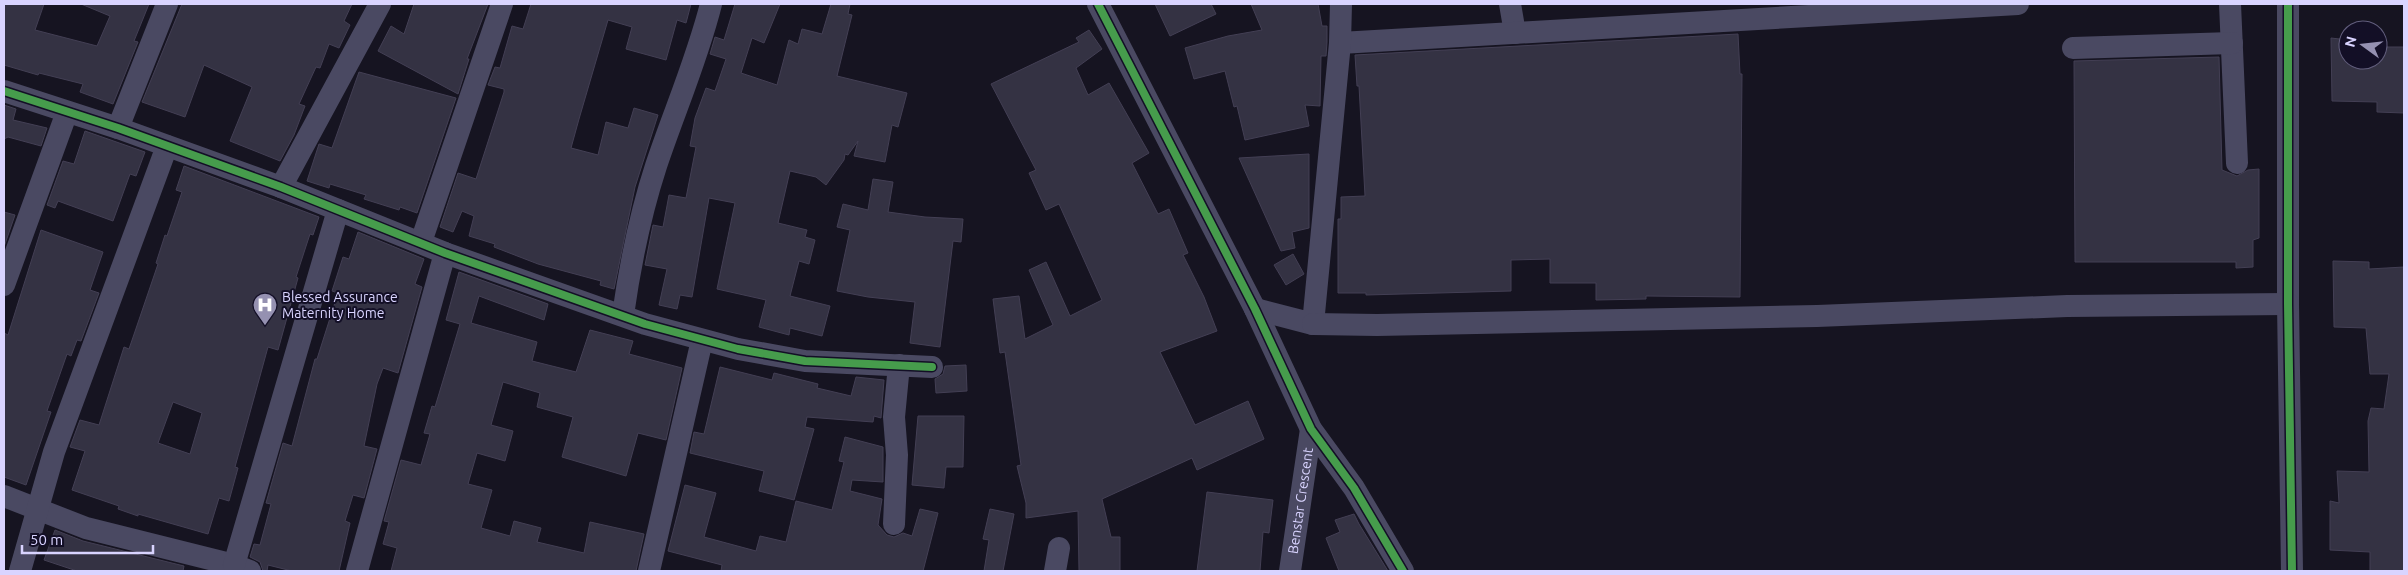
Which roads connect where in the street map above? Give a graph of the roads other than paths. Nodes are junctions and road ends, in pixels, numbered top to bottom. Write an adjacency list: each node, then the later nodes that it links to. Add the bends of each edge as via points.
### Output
1 (167, 4): 19 (street)
2 (380, 4): 22 (street)
3 (502, 4): 24 (street)
4 (711, 4): 29 (street, via 702,42 640,219)
5 (1098, 4): 28 (street)
6 (1341, 4): 14 (street)
7 (1510, 4): 13 (street)
8 (2018, 4): 11 (street)
9 (2230, 4): 15 (street)
10 (2288, 4): 27 (street)
11 (1927, 6): 12 (street)
12 (1713, 12): 13 (street)
13 (1515, 33): 14 (street)
14 (1340, 43): 30 (street)
15 (2232, 43): 16 (street); 21 (street)
16 (2073, 48)
17 (4, 91): 18 (street)
18 (67, 112): 19 (street); 26 (street)
19 (118, 128): 20 (street)
20 (166, 146): 22 (street); 36 (street, via 54,452)
21 (2236, 163)
22 (281, 187): 23 (street)
23 (338, 210): 24 (street); 39 (street)
24 (421, 242): 25 (street)
25 (445, 253): 29 (street); 41 (street)
26 (4, 285)
27 (2288, 304): 30 (street, via 2067,306 1837,316); 46 (street)
28 (1255, 309): 30 (street); 34 (street)
29 (623, 315): 31 (street)
30 (1313, 324)
31 (702, 340): 32 (street, via 805,361); 42 (street)
32 (899, 365): 33 (street); 37 (street, via 894,417 897,455)
33 (932, 366)
34 (1311, 429): 44 (street, Benstar Crescent); 45 (street, via 1354,488)
35 (4, 496): 36 (street)
36 (39, 511): 39 (street, via 86,528); 40 (street)
37 (894, 524)
38 (1060, 548): 43 (street)
39 (242, 568)
40 (20, 571)
41 (357, 571)
42 (649, 571)
43 (1055, 571)
44 (1290, 571)
45 (1403, 571)
46 (2292, 571)

